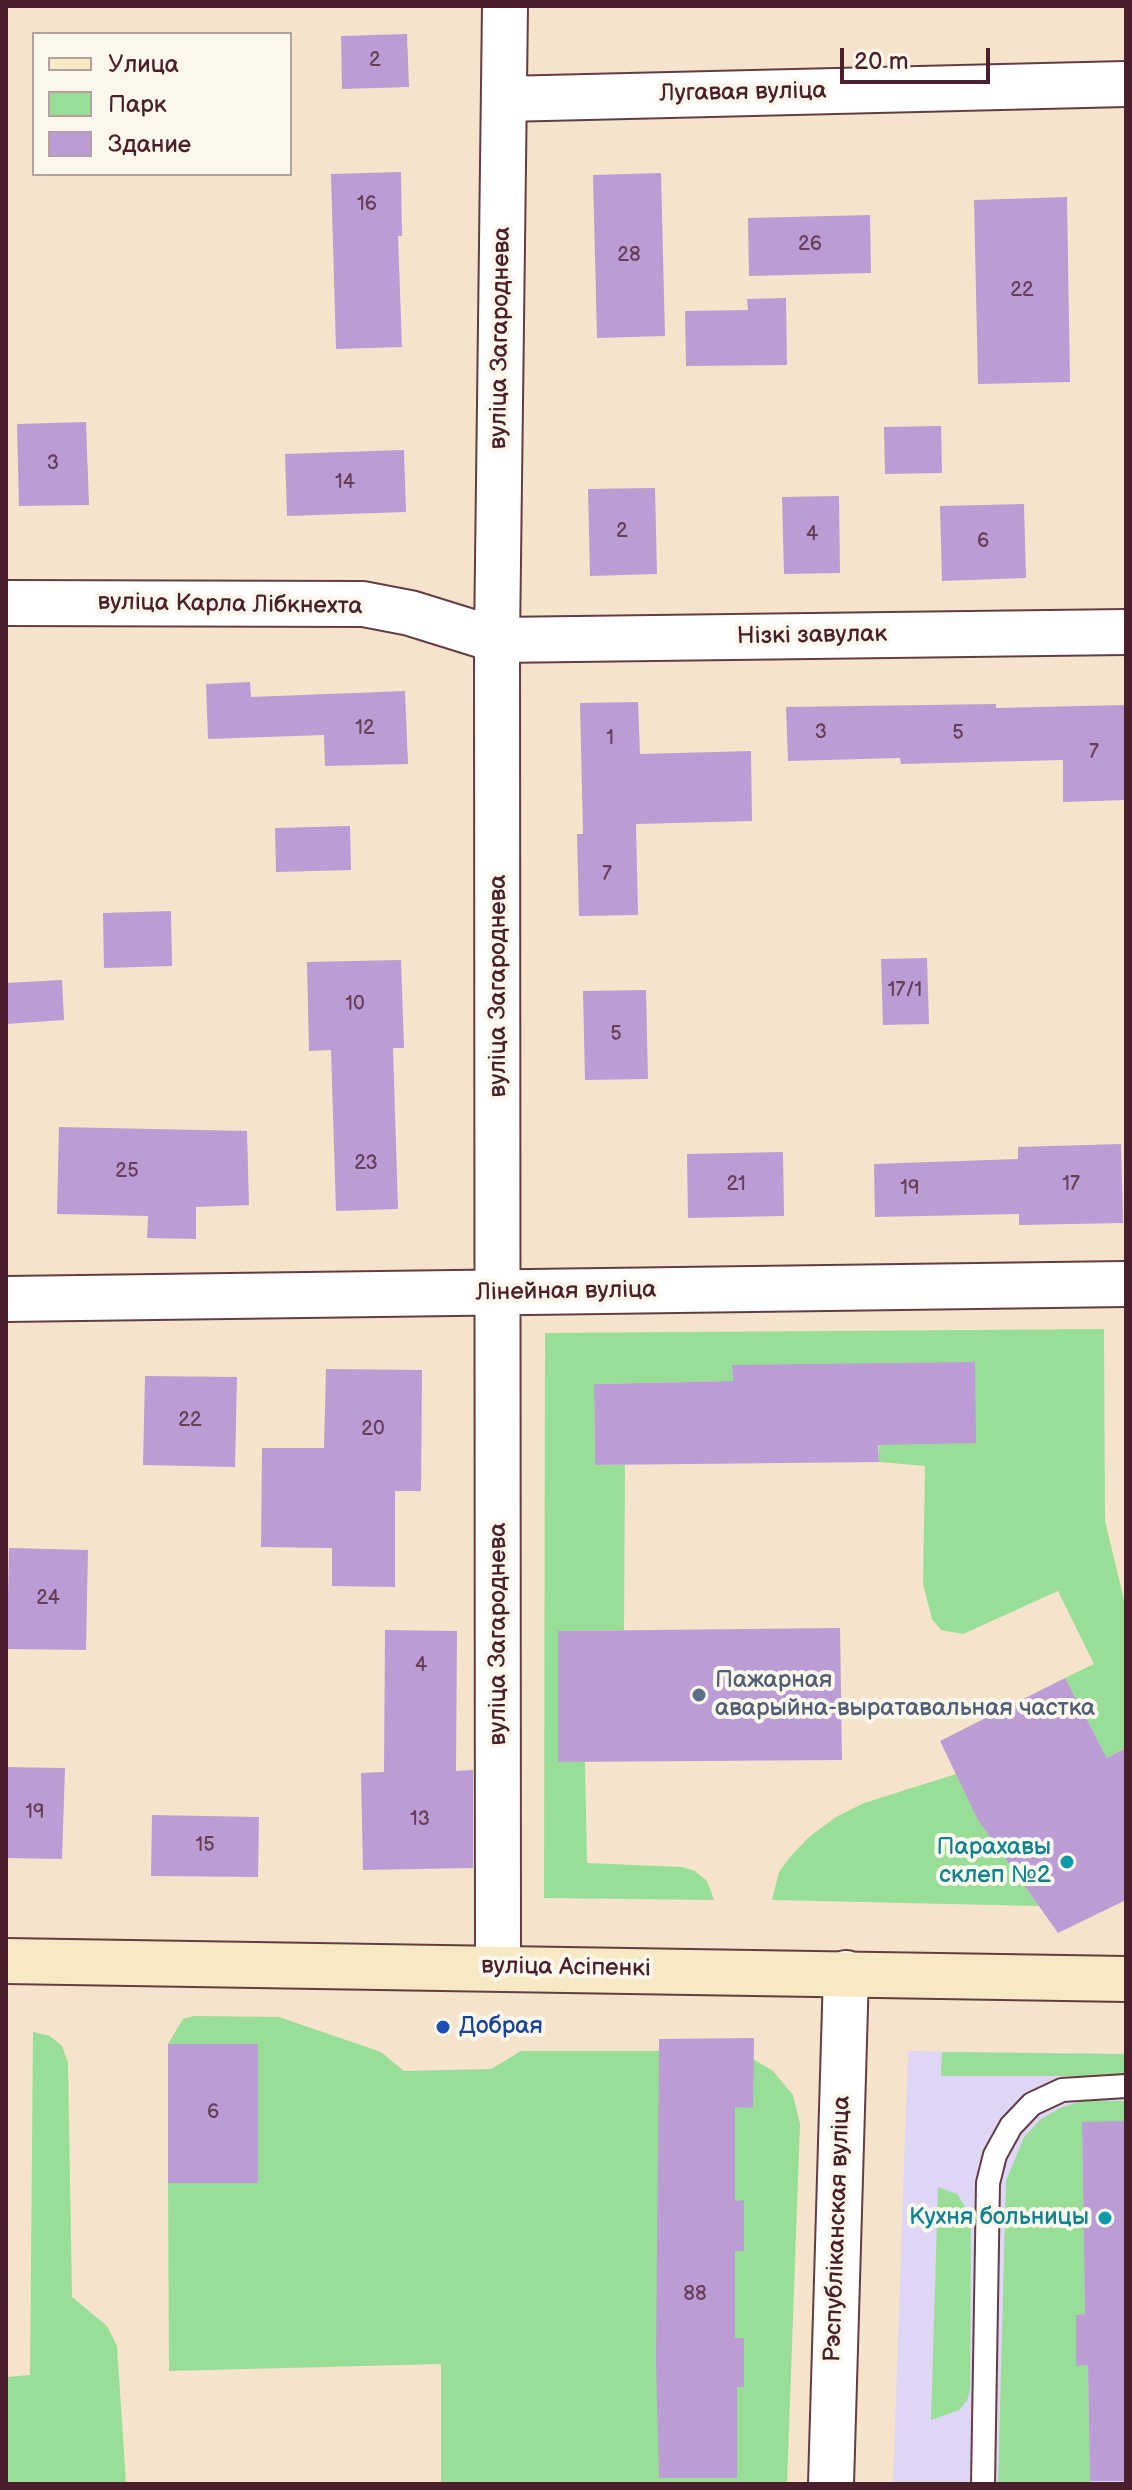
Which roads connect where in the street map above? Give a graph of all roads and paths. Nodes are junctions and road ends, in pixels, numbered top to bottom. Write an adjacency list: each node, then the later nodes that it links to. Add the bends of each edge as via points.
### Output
1 (505, 6): 3 (street, вуліца Загароднева)
2 (1126, 84): 3 (street, Лугавая вуліца)
3 (504, 99): 6 (street, вуліца Загароднева)
4 (6, 603): 6 (street, вуліца Карла Лібкнехта, via 363,604)
5 (1126, 632): 6 (street, Нізкі завулак)
6 (497, 640): 8 (street, вуліца Загароднева)
7 (1126, 1284): 8 (street, Лінейная вуліца)
8 (500, 1293): 9 (street, Лінейная вуліца); 11 (street, вуліца Загароднева)
9 (6, 1299)
10 (6, 1961): 11 (main road, вуліца Асіпенкі)
11 (498, 1967): 12 (main road, вуліца Асіпенкі)
12 (846, 1973): 13 (main road, вуліца Асіпенкі); 15 (street, Рэспубліканская вуліца)
13 (1126, 1979)
14 (1126, 2086): 16 (lane, via 1062,2090 1032,2104 1011,2126 995,2155 988,2183)
15 (831, 2484)
16 (983, 2484)

